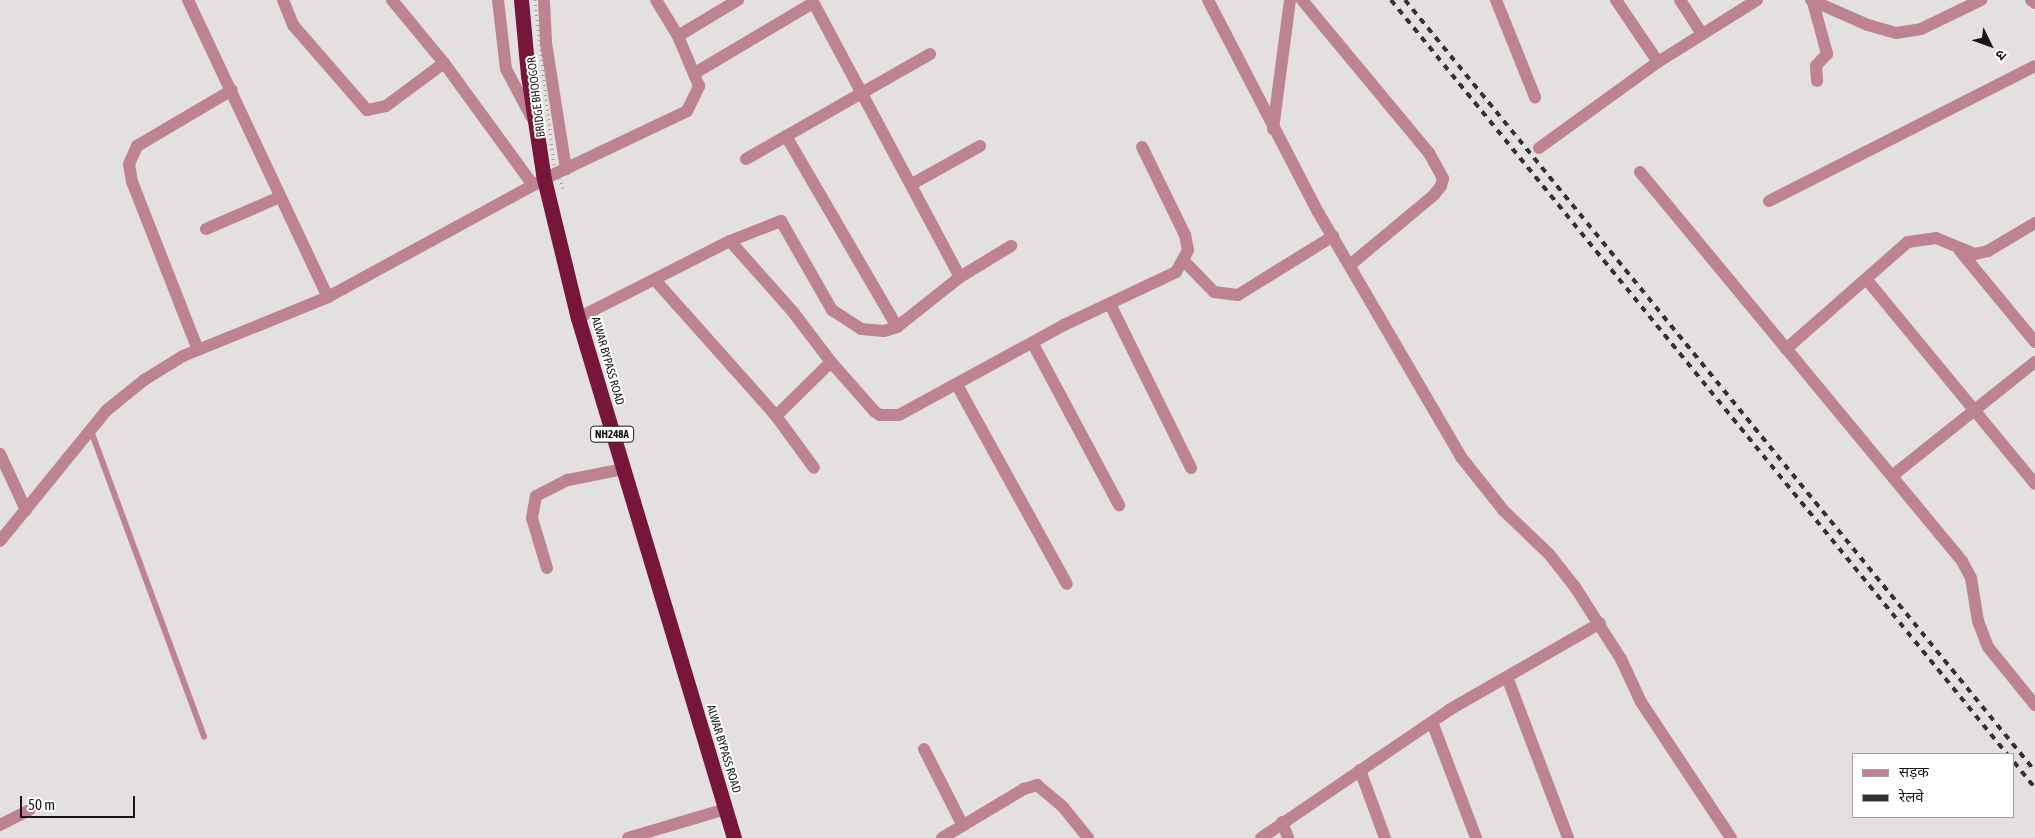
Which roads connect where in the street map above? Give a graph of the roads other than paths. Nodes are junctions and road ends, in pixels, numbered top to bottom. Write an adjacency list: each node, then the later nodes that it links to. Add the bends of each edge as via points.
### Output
1 (188, 0): 30 (street)
2 (283, 0): 26 (street, via 293,25 367,110 386,106)
3 (392, 0): 26 (street)
4 (498, 0): 33 (street, via 506,69)
5 (520, 0): 33 (highway, ALWAR BYPASS ROAD / NH248A)
6 (544, 0): 40 (street, via 546,43)
7 (656, 0): 23 (street)
8 (738, 0): 23 (street)
9 (1208, 0): 34 (street)
10 (1290, 0): 34 (street)
11 (1302, 0): 53 (street, via 1429,153 1443,178 1434,195)
12 (1496, 0): 32 (street)
13 (1616, 0): 25 (street)
14 (1680, 0): 22 (street)
15 (1757, 0): 21 (street)
16 (1981, 0): 19 (street, via 1921,29 1896,33)
17 (2031, 0): 20 (street)
18 (812, 1): 28 (street); 31 (street)
19 (1812, 1): 29 (street, via 1827,54 1816,66)
20 (2035, 3)
21 (1743, 4): 22 (street)
22 (1702, 34): 25 (street)
23 (678, 36): 28 (street)
24 (930, 54): 31 (street)
25 (1658, 62): 38 (street)
26 (444, 63): 42 (street)
27 (2035, 66): 45 (street)
28 (695, 73): 40 (street, via 699,86 687,111)
29 (1817, 81)
30 (232, 90): 44 (street); 64 (street, via 137,146 129,164 132,182)
31 (859, 94): 35 (street); 43 (street)
32 (1535, 97)
33 (535, 123): 42 (highway, ALWAR BYPASS ROAD / NH248A)
34 (1273, 129): 48 (street)
35 (786, 136): 39 (street); 60 (street)
36 (980, 146): 43 (street)
37 (1142, 147): 52 (street, via 1185,235 1188,250)
38 (1539, 148)
39 (746, 159)
40 (566, 169): 42 (street)
41 (1640, 172): 63 (street)
42 (539, 182): 57 (street); 59 (highway, ALWAR BYPASS ROAD / NH248A)
43 (912, 184): 54 (street)
44 (280, 197): 47 (street); 57 (street)
45 (1768, 201)
46 (2035, 223): 51 (street, via 1988,251 1975,254)
47 (206, 229)
48 (1332, 236): 52 (street, via 1238,295 1214,292); 53 (street)
49 (730, 241): 55 (street); 60 (street, via 782,220 832,310 872,332); 65 (street, via 793,312)
50 (1011, 246): 54 (street)
51 (1960, 251): 56 (street, via 1936,238 1908,242); 61 (street)
52 (1184, 261): 58 (street, via 1176,272)
53 (1350, 265): 82 (street, via 1412,378 1461,457 1504,511 1575,586)
54 (960, 277): 60 (street)
55 (655, 280): 59 (street); 69 (street)
56 (1867, 280): 63 (street); 68 (street)
57 (328, 297): 64 (street)
58 (1110, 304): 62 (street); 73 (street)
59 (578, 318): 74 (highway, ALWAR BYPASS ROAD / NH248A)
60 (897, 327)
61 (2035, 342)
62 (1033, 344): 67 (street); 77 (street)
63 (1786, 348): 75 (street)
64 (198, 350): 70 (street, via 144,380 107,410)
65 (831, 362): 67 (street, via 880,416 899,415); 69 (street)
66 (2035, 362): 68 (street)
67 (957, 385): 81 (street)
68 (1974, 410): 75 (street); 76 (street)
69 (776, 416): 72 (street)
70 (91, 431): 78 (street); 86 (lane)
71 (0, 454): 78 (street)
72 (814, 468)
73 (1191, 468)
74 (622, 469): 80 (street, via 568,480 536,496 532,518); 89 (highway, ALWAR BYPASS ROAD / NH248A)
75 (1892, 476): 84 (street, via 1962,561 1971,578 1978,621 1988,647)
76 (2035, 484)
77 (1119, 505)
78 (26, 510): 79 (street)
79 (0, 541)
80 (547, 568)
81 (1067, 584)
82 (1600, 623): 83 (street); 103 (street, via 1641,702)
83 (1507, 677): 85 (street); 102 (street)
84 (2035, 705)
85 (1432, 722): 88 (street); 101 (street)
86 (204, 737)
87 (924, 749): 93 (street)
88 (1360, 770): 91 (street); 100 (street)
89 (725, 809): 94 (street); 95 (highway, ALWAR BYPASS ROAD / NH248A)
90 (29, 810): 92 (street)
91 (1282, 822): 98 (street); 99 (street)
92 (0, 824)
93 (963, 826): 96 (street); 97 (street, via 1024,789 1037,785 1063,807)
94 (628, 838)
95 (734, 838)
96 (942, 838)
97 (1088, 838)
98 (1260, 838)
99 (1288, 838)
100 (1385, 838)
101 (1476, 838)
102 (1568, 838)
103 (1731, 838)

